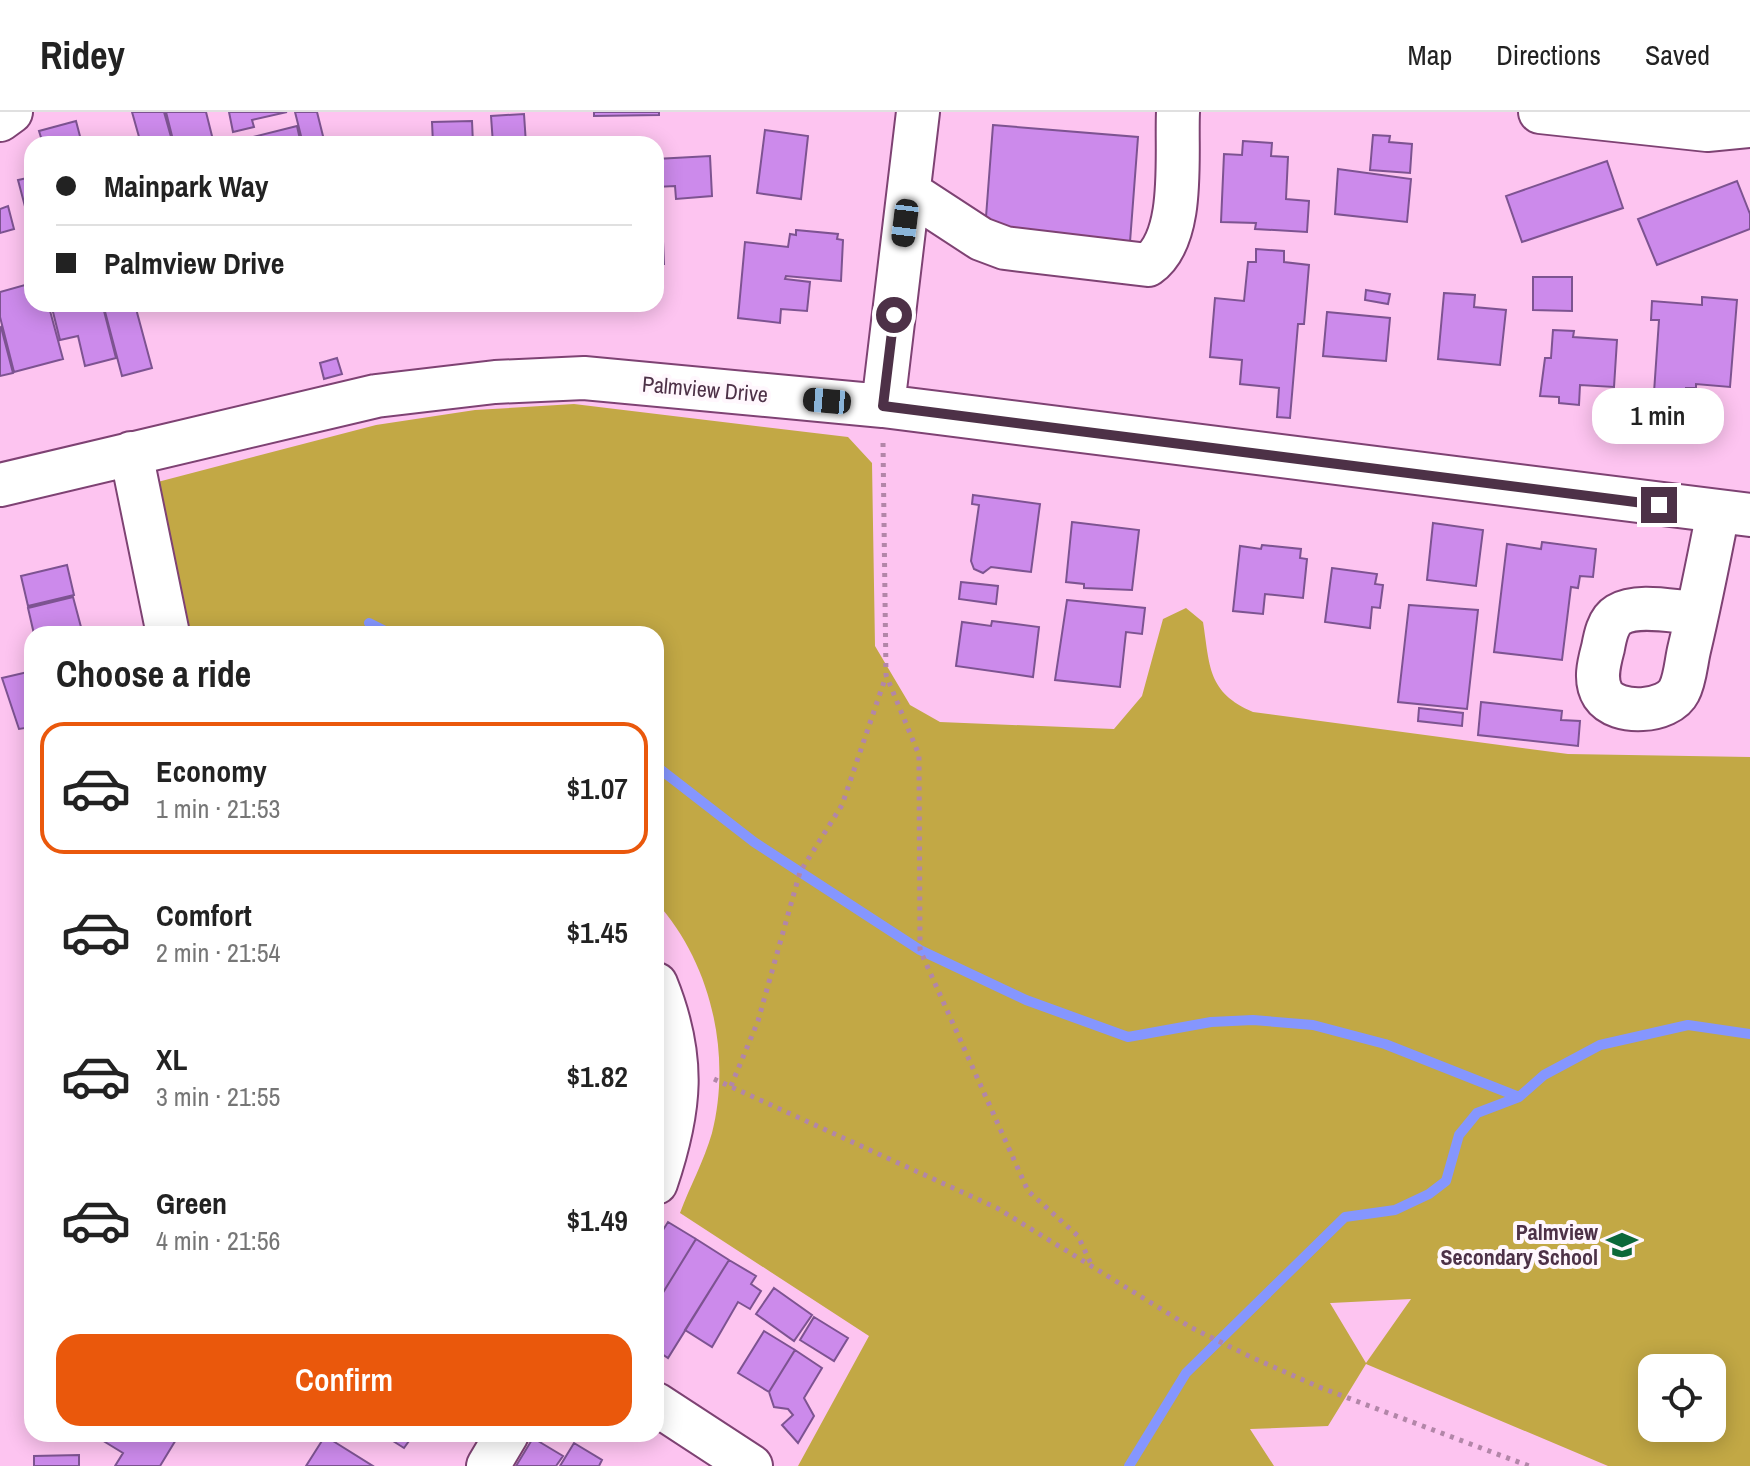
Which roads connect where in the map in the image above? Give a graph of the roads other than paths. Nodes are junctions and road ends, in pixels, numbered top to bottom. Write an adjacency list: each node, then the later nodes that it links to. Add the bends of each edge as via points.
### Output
1 (11, 112): 5 (street)
2 (918, 112): 7 (street)
3 (1178, 112): 7 (street, via 1173,227 1167,245 1148,265 1005,248 981,239)
4 (1540, 112): 6 (street, via 1707,130)
5 (0, 120)
6 (1750, 126)
7 (909, 192): 8 (street)
8 (883, 406): 9 (street, Palmview Drive, via 584,378 495,382 376,396); 11 (street, Palmview Drive)
9 (131, 453): 10 (street, Palmview Drive); 13 (street)
10 (0, 485)
11 (1734, 514): 12 (street)
12 (1697, 613)
13 (166, 626)
14 (664, 1007): 15 (street, via 676,1063 674,1130)
15 (664, 1159)
16 (664, 1409): 19 (street)
17 (502, 1442): 18 (street)
18 (488, 1466)
19 (751, 1466)

